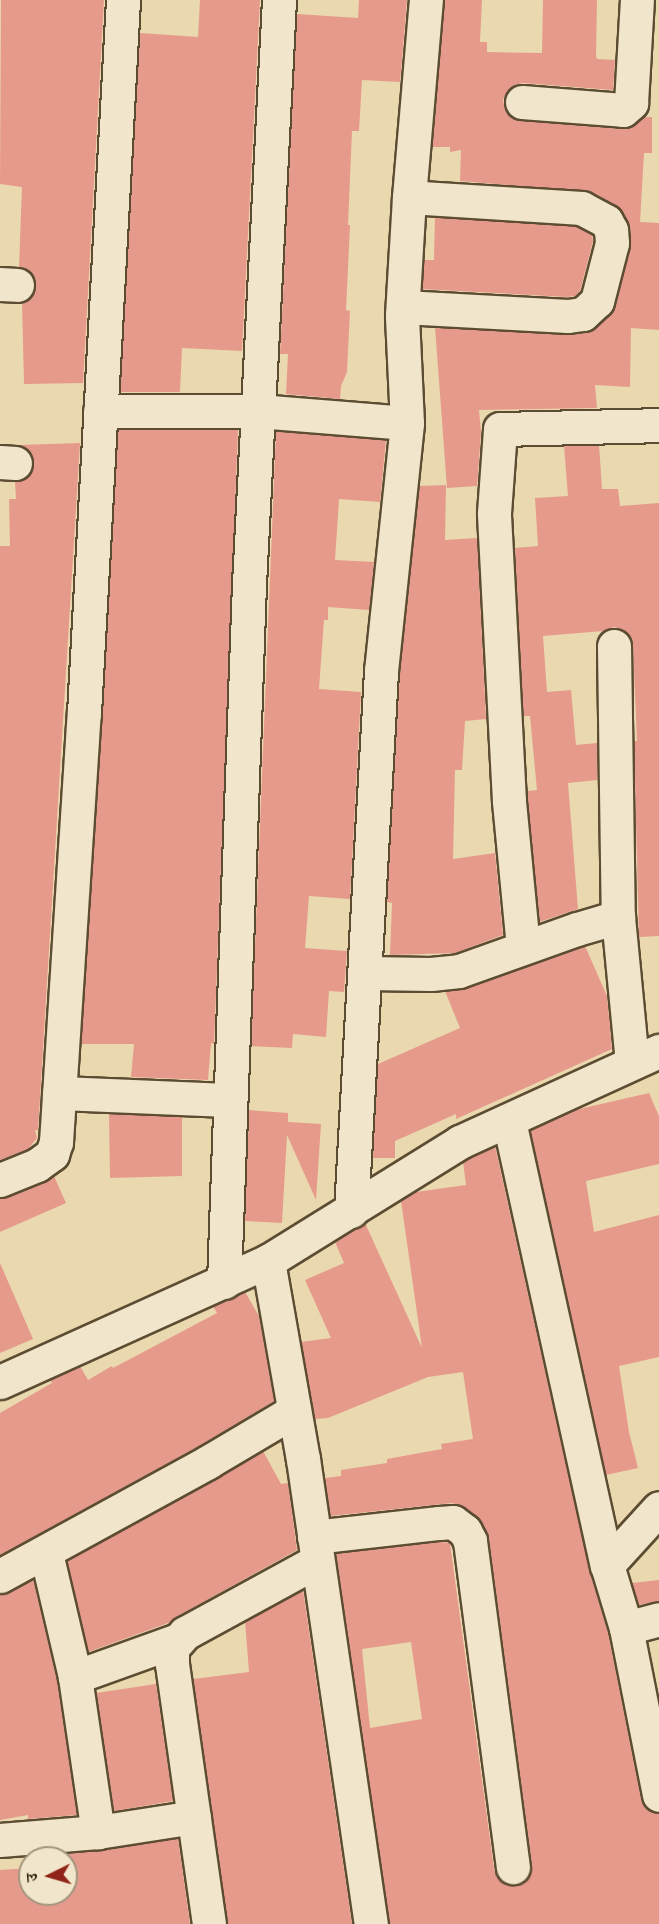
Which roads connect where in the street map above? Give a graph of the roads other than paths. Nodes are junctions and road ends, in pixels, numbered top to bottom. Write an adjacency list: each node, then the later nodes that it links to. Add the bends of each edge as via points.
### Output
1 (123, 0): 8 (street)
2 (279, 0): 9 (street)
3 (426, 0): 6 (street)
4 (637, 0): 5 (street, via 631,103 623,110)
5 (522, 102)
6 (409, 197): 7 (street); 7 (street, via 582,208 606,221 612,243 597,301 583,314)
7 (403, 307): 10 (street)
8 (100, 411): 9 (street); 17 (street)
9 (258, 411): 10 (street); 18 (street)
10 (407, 423): 15 (street, via 381,671)
11 (659, 425): 14 (street, via 500,429 494,513 509,801)
12 (615, 646): 13 (street)
13 (618, 917): 14 (street); 16 (street)
14 (523, 947): 15 (street, via 459,971)
15 (366, 973): 21 (street)
16 (646, 1057): 19 (street)
17 (59, 1093): 18 (street); 20 (street, via 52,1154 37,1165)
18 (229, 1100): 23 (street)
19 (508, 1121): 21 (street, via 460,1142); 29 (street)
20 (0, 1180)
21 (351, 1211): 22 (street)
22 (268, 1261): 23 (street); 25 (street)
23 (224, 1282): 24 (street)
24 (0, 1382)
25 (294, 1411): 27 (street); 28 (street)
26 (659, 1508): 29 (street)
27 (316, 1549): 33 (street); 40 (street, via 439,1523 453,1522 465,1531 470,1541); 42 (street)
28 (45, 1553): 30 (street); 34 (street)
29 (607, 1565): 32 (street)
30 (0, 1576)
31 (659, 1618): 32 (street)
32 (626, 1628): 35 (street)
33 (175, 1641): 34 (street); 37 (street, via 172,1664)
34 (75, 1677): 38 (street)
35 (655, 1760): 36 (street)
36 (659, 1795)
37 (194, 1817): 38 (street); 41 (street)
38 (98, 1832): 39 (street)
39 (0, 1840)
40 (513, 1867)
41 (204, 1923)
42 (371, 1924)

